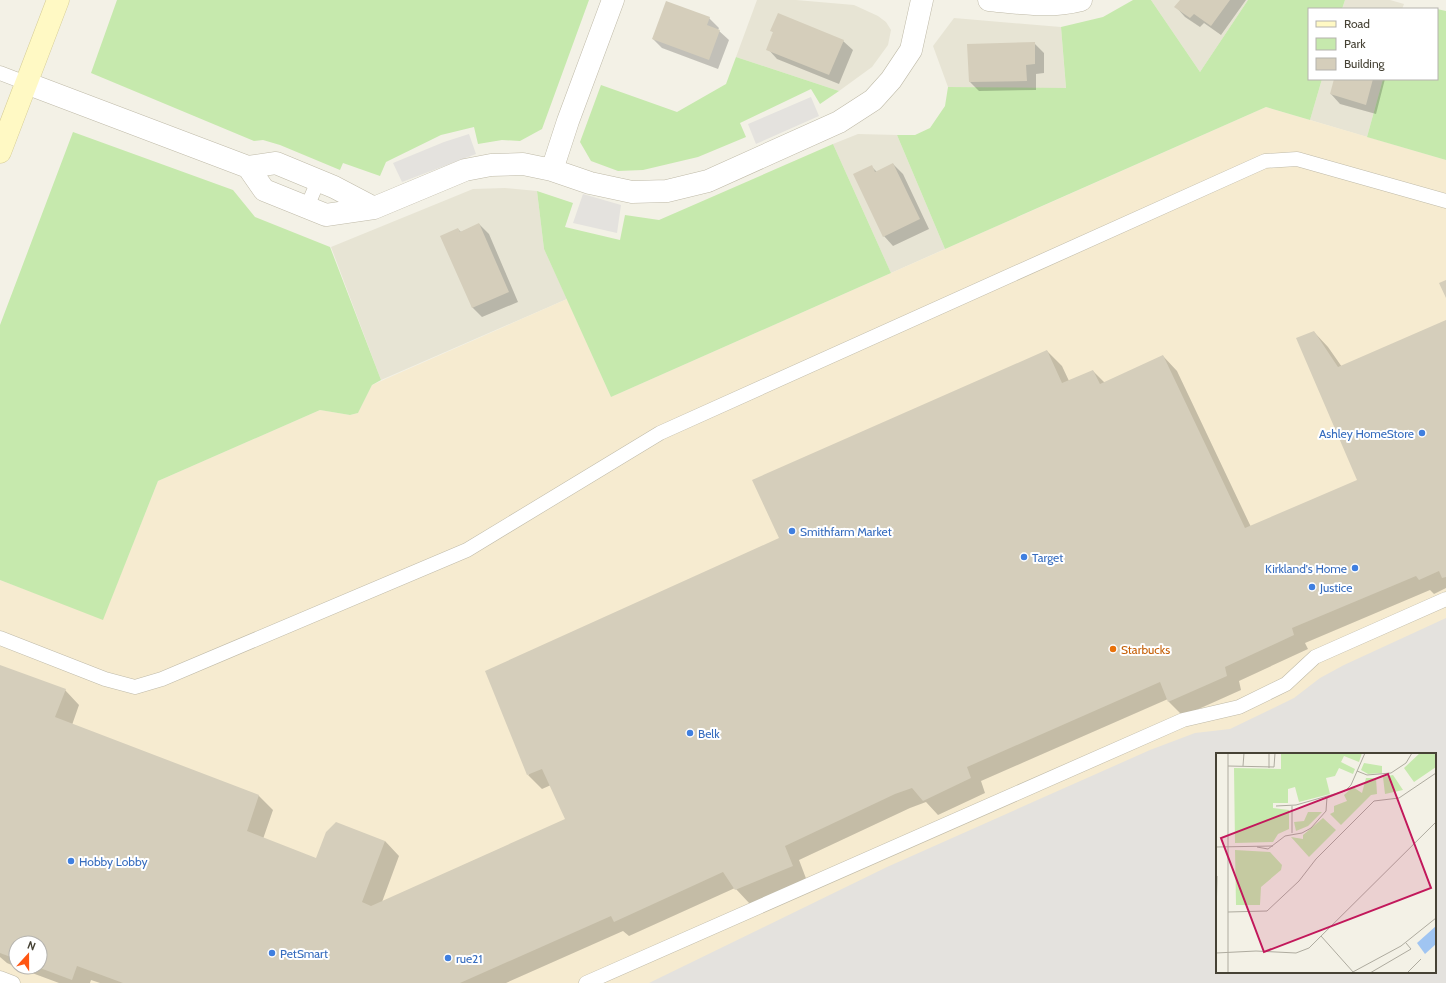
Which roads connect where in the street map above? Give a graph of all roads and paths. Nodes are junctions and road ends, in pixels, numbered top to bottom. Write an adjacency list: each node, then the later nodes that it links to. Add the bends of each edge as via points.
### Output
1 (58, 0): 7 (main road)
2 (613, 0): 10 (street)
3 (922, 0): 10 (street, via 911,50 891,80 873,100 839,122 708,181 667,191 632,192 590,183)
4 (989, 0): 5 (street, via 1038,5)
5 (1081, 0)
6 (0, 73): 7 (lane)
7 (26, 83): 8 (main road); 9 (street)
8 (0, 152)
9 (248, 167): 11 (street, via 276,163); 13 (street, via 264,190)
10 (552, 170): 14 (street, via 523,164 491,165 465,170)
11 (318, 180): 13 (lane); 14 (street)
12 (1446, 201): 16 (lane, via 1297,159 1265,161 660,433 468,550 162,679 135,686 105,679)
13 (307, 207): 14 (street, via 326,215)
14 (374, 208)
15 (1446, 599): 19 (lane, via 1315,657 1286,684 1239,707 1183,720)
16 (0, 638)
17 (0, 978): 18 (lane)
18 (13, 983)
19 (586, 983)

